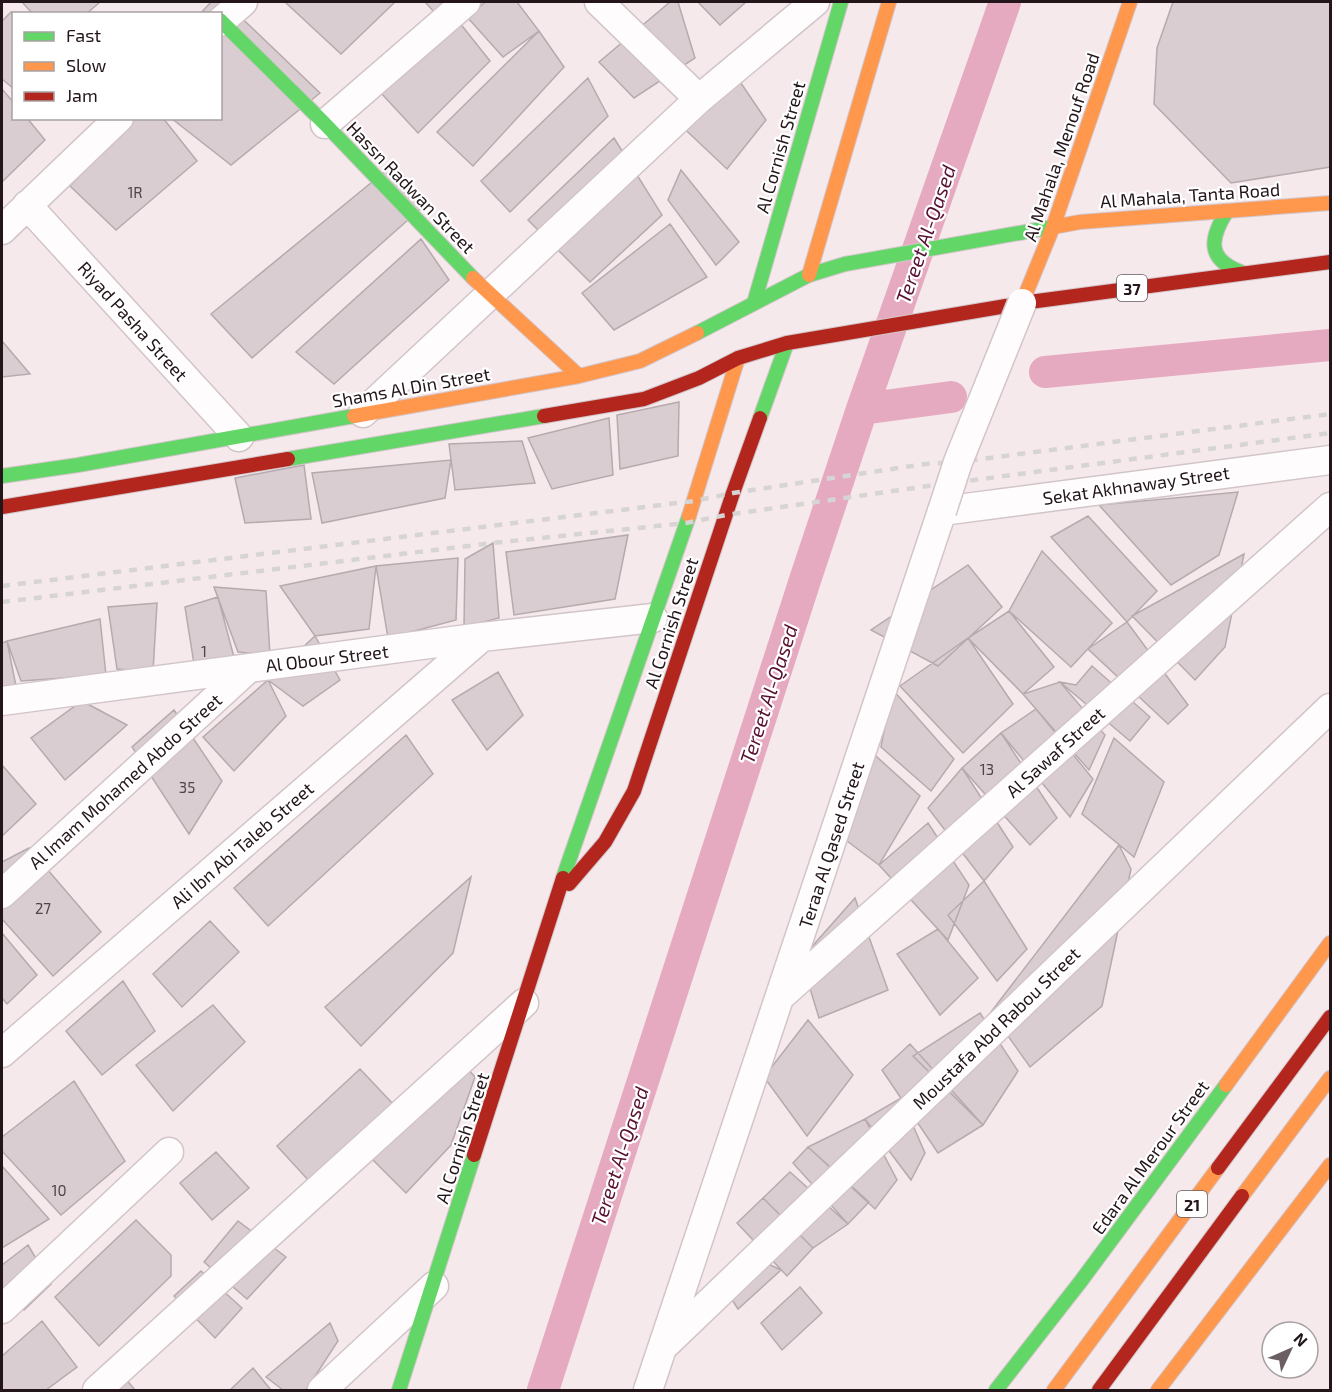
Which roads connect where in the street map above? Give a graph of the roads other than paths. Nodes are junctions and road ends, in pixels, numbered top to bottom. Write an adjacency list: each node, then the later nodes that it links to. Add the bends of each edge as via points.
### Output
1 (243, 2): 8 (street)
2 (466, 2): 12 (street)
3 (599, 2): 10 (street)
4 (815, 2): 10 (street)
5 (841, 2): 23 (main road, Al Cornish Street)
6 (889, 2): 21 (main road)
7 (1130, 2): 16 (main road, Al Mahala, Menouf Road)
8 (222, 14)
9 (222, 22): 12 (main road, Hassn Radwan Street)
10 (699, 99): 22 (street)
11 (117, 120): 14 (street)
12 (325, 124): 22 (main road, Hassn Radwan Street)
13 (1330, 203): 15 (main road, Al Mahala, Tanta Road)
14 (27, 205): 17 (street); 29 (street, Riyad Pasha Street)
15 (1227, 211): 16 (main road, Al Mahala, Tanta Road); 20 (main road, via 1216,228 1213,243 1227,267)
16 (1053, 227): 18 (main road, Al Mahala, Tanta Road); 24 (main road, Al Mahala, Menouf Road)
17 (2, 230)
18 (999, 236): 21 (main road, Shams Al Din Street, via 845,264)
19 (1330, 262): 20 (main road, 37)
20 (1241, 272): 24 (main road, 37)
21 (809, 275): 23 (main road, Shams Al Din Street)
22 (489, 294): 27 (main road, Hassn Radwan Street); 28 (street)
23 (754, 303): 27 (main road, Shams Al Din Street, via 640,361)
24 (1022, 303): 25 (main road, Shams Al Din Street); 35 (street, Teraa Al Qased Street, bridge)
25 (787, 343): 26 (main road, Shams Al Din Street); 42 (main road, Al Cornish Street, via 634,791 605,842)
26 (738, 358): 32 (main road, Shams Al Din Street, via 644,399); 36 (main road, Al Cornish Street)
27 (579, 376): 28 (main road, Shams Al Din Street)
28 (363, 413): 29 (main road, Shams Al Din Street)
29 (239, 437): 32 (main road, Shams Al Din Street)
30 (1330, 460): 35 (street, Sekat Akhnaway Street)
31 (2, 476): 32 (main road, Shams Al Din Street)
32 (82, 479): 33 (main road, Shams Al Din Street)
33 (2, 507)
34 (1330, 507): 44 (street, Al Sawaf Street)
35 (942, 511): 44 (street, Teraa Al Qased Street)
36 (653, 618): 37 (street, Al Obour Street); 42 (main road, Al Cornish Street)
37 (482, 637): 38 (street, Al Obour Street); 47 (street, Ali Ibn Abi Taleb Street)
38 (249, 668): 39 (street, Al Obour Street); 41 (street, Al Imam Mohamed Abdo Street)
39 (2, 701)
40 (1330, 708): 53 (street, Moustafa Abd Rabou Street)
41 (2, 894)
42 (557, 897): 45 (main road, Al Cornish Street)
43 (1330, 943): 58 (main road, Edara Al Merour Street)
44 (779, 998): 53 (street, Teraa Al Qased Street)
45 (524, 1003): 51 (main road, Al Cornish Street); 54 (street)
46 (1330, 1017): 59 (main road, 21)
47 (2, 1053)
48 (1330, 1078): 60 (main road, 21)
49 (169, 1152): 52 (street)
50 (1330, 1165): 61 (main road)
51 (434, 1286): 55 (street); 56 (main road, Al Cornish Street)
52 (2, 1309)
53 (662, 1348): 57 (street, Teraa Al Qased Street)
54 (97, 1390)
55 (322, 1390)
56 (399, 1390)
57 (648, 1390)
58 (996, 1390)
59 (1054, 1390)
60 (1099, 1390)
61 (1158, 1390)

